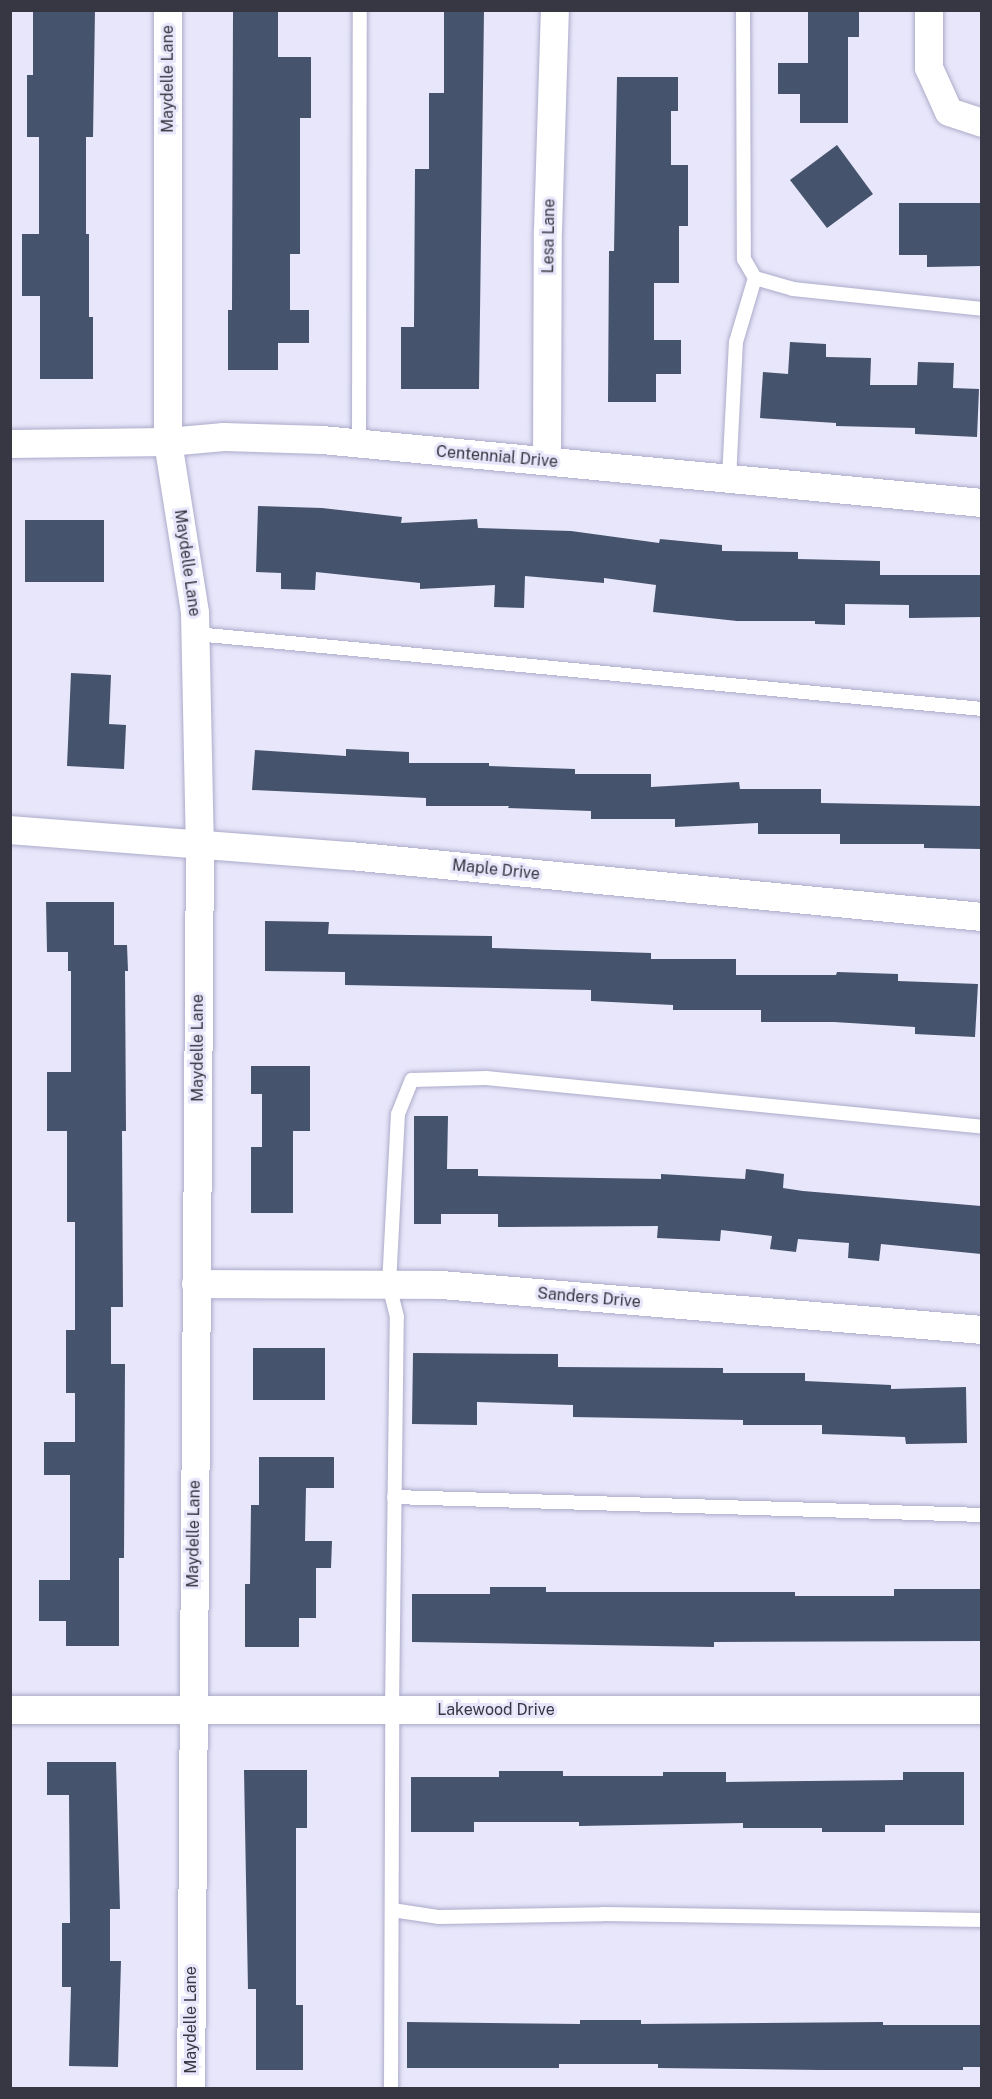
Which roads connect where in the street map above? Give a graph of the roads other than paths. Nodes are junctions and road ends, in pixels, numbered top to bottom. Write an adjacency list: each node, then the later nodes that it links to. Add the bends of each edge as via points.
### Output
1 (168, 10): 9 (street, Maydelle Lane)
2 (360, 10): 11 (lane)
3 (555, 10): 12 (street, Lesa Lane, via 548,230)
4 (743, 10): 7 (lane, via 744,259)
5 (929, 10): 6 (street, via 929,68 949,112)
6 (981, 123)
7 (755, 278): 8 (lane, via 794,289); 13 (lane, via 736,342)
8 (981, 309)
9 (168, 442): 10 (street, Centennial Drive); 11 (street, Centennial Drive, via 224,437); 15 (street, Maydelle Lane)
10 (10, 444)
11 (359, 444): 12 (street, Centennial Drive)
12 (547, 461): 13 (street, Centennial Drive)
13 (729, 478): 14 (street, Centennial Drive)
14 (981, 503)
15 (196, 634): 16 (lane); 18 (street, Maydelle Lane)
16 (981, 709)
17 (10, 830): 18 (street, Maple Drive)
18 (200, 844): 19 (street, Maple Drive); 21 (street, Maydelle Lane)
19 (981, 917)
20 (981, 1127): 22 (lane, via 486,1078 412,1080 398,1114)
21 (196, 1284): 22 (street, Sanders Drive); 27 (street, Maydelle Lane)
22 (389, 1285): 23 (street, Sanders Drive, via 441,1285); 24 (lane, via 397,1317)
23 (981, 1330)
24 (394, 1497): 25 (lane); 28 (lane)
25 (981, 1515)
26 (10, 1710): 27 (street, Lakewood Drive)
27 (192, 1710): 28 (street, Lakewood Drive); 32 (street, Maydelle Lane)
28 (392, 1710): 29 (street, Lakewood Drive); 30 (lane)
29 (981, 1710)
30 (392, 1910): 31 (lane, via 439,1917 603,1914); 33 (lane)
31 (981, 1920)
32 (191, 2088)
33 (391, 2088)

